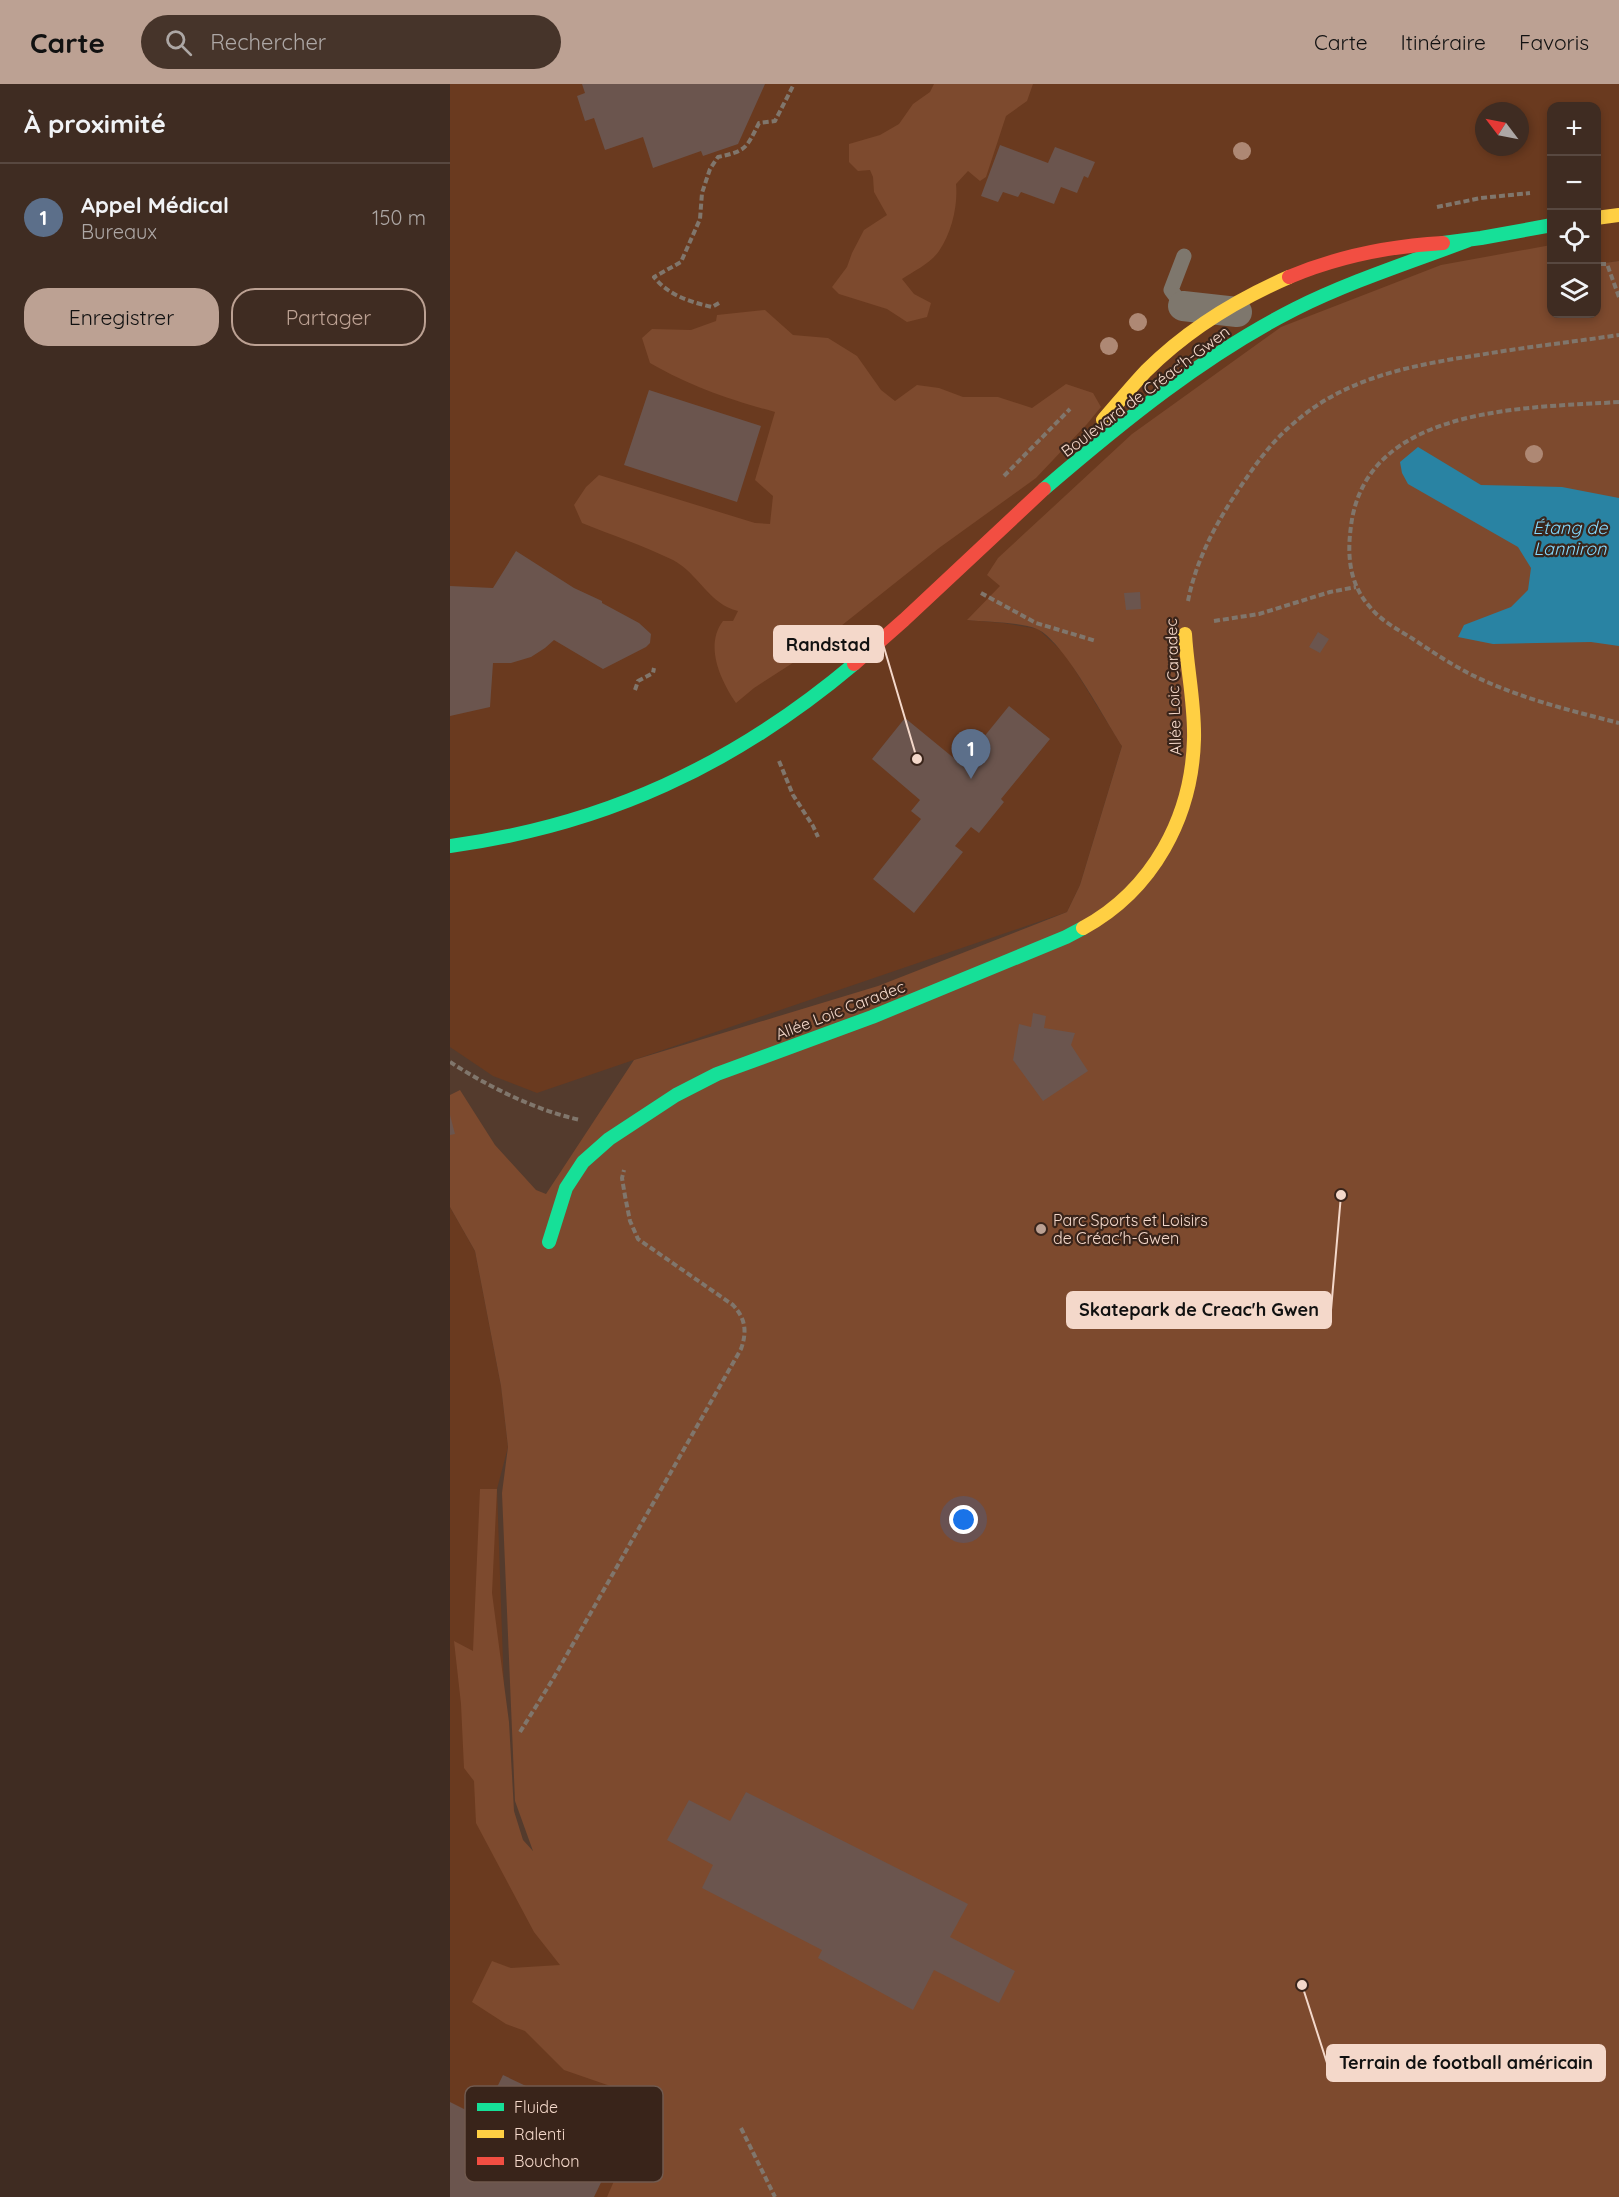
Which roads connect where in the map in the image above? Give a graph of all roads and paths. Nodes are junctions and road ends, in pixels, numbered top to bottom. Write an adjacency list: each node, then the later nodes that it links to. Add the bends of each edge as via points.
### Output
1 (794, 84): 10 (path, via 775,121 759,123 747,146 718,157 702,193 700,219 681,262 654,277 663,288 692,301 712,307)
2 (1619, 215): 3 (street)
3 (1601, 217)
4 (1547, 226): 5 (street, Boulevard de Créac'h-Gwen)
5 (1469, 240): 12 (street, Boulevard de Créac'h-Gwen, via 1419,242 1340,259 1266,286); 13 (street, Boulevard de Créac'h-Gwen, via 1323,296)
6 (1184, 256): 11 (lane, via 1171,290)
7 (1601, 264): 9 (path, via 1607,264)
8 (1236, 285): 12 (street)
9 (1619, 297)
10 (719, 303)
11 (1183, 306): 12 (street)
12 (1220, 311): 13 (street); 15 (street); 21 (street, Boulevard de Créac'h-Gwen, via 1153,365)
13 (1280, 317): 17 (street, Boulevard de Créac'h-Gwen)
14 (1619, 335): 24 (path, Allée Loic Caradec, via 1420,364 1353,385 1314,407 1264,453 1221,518 1191,587)
15 (1202, 339)
16 (1191, 358): 17 (street)
17 (1173, 386): 21 (street, Boulevard de Créac'h-Gwen)
18 (1077, 402): 20 (path)
19 (1619, 402): 22 (path, via 1456,420 1420,434 1392,451 1369,474 1355,505 1349,539)
20 (1001, 479)
21 (1043, 489): 31 (street, Boulevard de Créac'h-Gwen, via 875,646 774,725 693,771 626,801 522,833)
22 (1356, 587): 24 (path, via 1259,614 1210,622); 28 (path, via 1382,619 1468,673 1530,697)
23 (981, 592): 25 (path, via 1036,623)
24 (1185, 634): 34 (street, Allée Loic Caradec, via 1194,739 1185,798 1160,857 1114,909 1082,930 932,993 710,1077)
25 (1096, 641)
26 (654, 668): 27 (path, via 653,673 638,681)
27 (635, 690)
28 (1619, 723)
29 (779, 760): 30 (path, via 793,795)
30 (818, 837)
31 (450, 846)
32 (450, 1062): 33 (path, via 508,1094 567,1117)
33 (588, 1120)
34 (609, 1139): 35 (street, Allée Loic Caradec, via 574,1173); 36 (path, via 625,1167 625,1196 638,1239 734,1305 745,1324 746,1336 554,1679)
35 (549, 1242)
36 (520, 1732)
37 (741, 2128): 38 (path)
38 (775, 2197)

